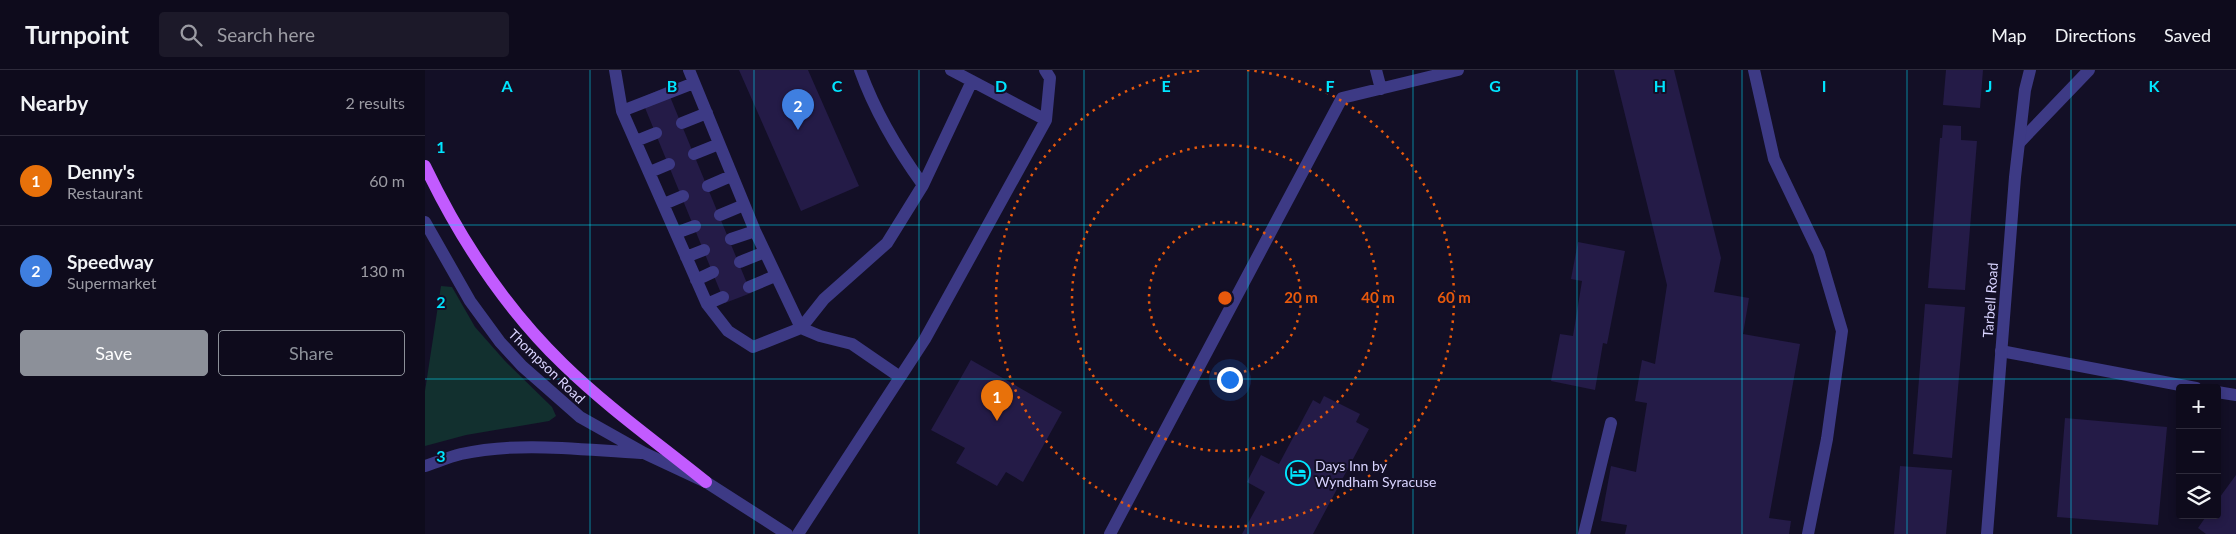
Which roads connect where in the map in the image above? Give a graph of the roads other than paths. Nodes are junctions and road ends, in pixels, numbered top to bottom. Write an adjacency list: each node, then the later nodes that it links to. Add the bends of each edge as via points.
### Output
1 (615, 70): 14 (street)
2 (689, 70): 12 (street)
3 (860, 70): 27 (street, via 899,151)
4 (951, 70): 11 (street)
5 (1045, 70): 16 (street, via 1050,78)
6 (1376, 70): 13 (street)
7 (1458, 70): 13 (street)
8 (1754, 70): 62 (street, via 1774,159 1819,254 1842,331 1827,439)
9 (2030, 70): 20 (street, Tarbell Road)
10 (2089, 70): 20 (street)
11 (972, 81): 16 (street); 27 (street)
12 (694, 84): 14 (street); 15 (street)
13 (1381, 88): 60 (street, via 1342,98)
14 (623, 111): 19 (street)
15 (707, 113): 17 (street); 21 (street)
16 (1046, 120): 50 (street, via 925,339)
17 (681, 122)
18 (656, 133): 19 (street)
19 (636, 141): 25 (street)
20 (2019, 143): 49 (street, Tarbell Road)
21 (719, 144): 22 (street); 26 (street)
22 (694, 154)
23 (669, 164): 25 (street)
24 (425, 166): 57 (main road, via 468,246 531,332 564,366)
25 (651, 172): 30 (street)
26 (731, 176): 28 (street); 31 (street)
27 (923, 185): 48 (street, via 887,244 824,300)
28 (708, 186)
29 (683, 196): 30 (street)
30 (664, 204): 36 (street)
31 (745, 205): 32 (street); 35 (street)
32 (721, 215)
33 (425, 222): 55 (street, Thompson Road, via 470,301 522,366 579,417)
34 (695, 226): 36 (street)
35 (755, 231): 37 (street); 39 (street)
36 (676, 232): 40 (street)
37 (731, 239)
38 (704, 250): 40 (street)
39 (765, 252): 41 (street); 43 (street)
40 (686, 257): 44 (street)
41 (740, 262)
42 (713, 272): 44 (street)
43 (775, 276): 45 (street); 48 (street)
44 (696, 280): 47 (street)
45 (749, 287)
46 (723, 297): 47 (street)
47 (707, 304): 48 (street, via 728,331 753,347)
48 (801, 328): 50 (street, via 852,344)
49 (2001, 351): 51 (street); 63 (street, Tarbell Road)
50 (900, 377): 59 (street)
51 (2176, 384)
52 (2221, 393): 53 (street)
53 (2236, 395)
54 (1611, 423): 61 (street)
55 (643, 453): 56 (street, Thompson Road, via 505,448 461,454); 57 (street, Thompson Road)
56 (425, 466)
57 (706, 482): 58 (street, Thompson Road)
58 (787, 534)
59 (798, 534)
60 (1110, 534)
61 (1584, 534)
62 (1809, 534)
63 (1987, 534)

